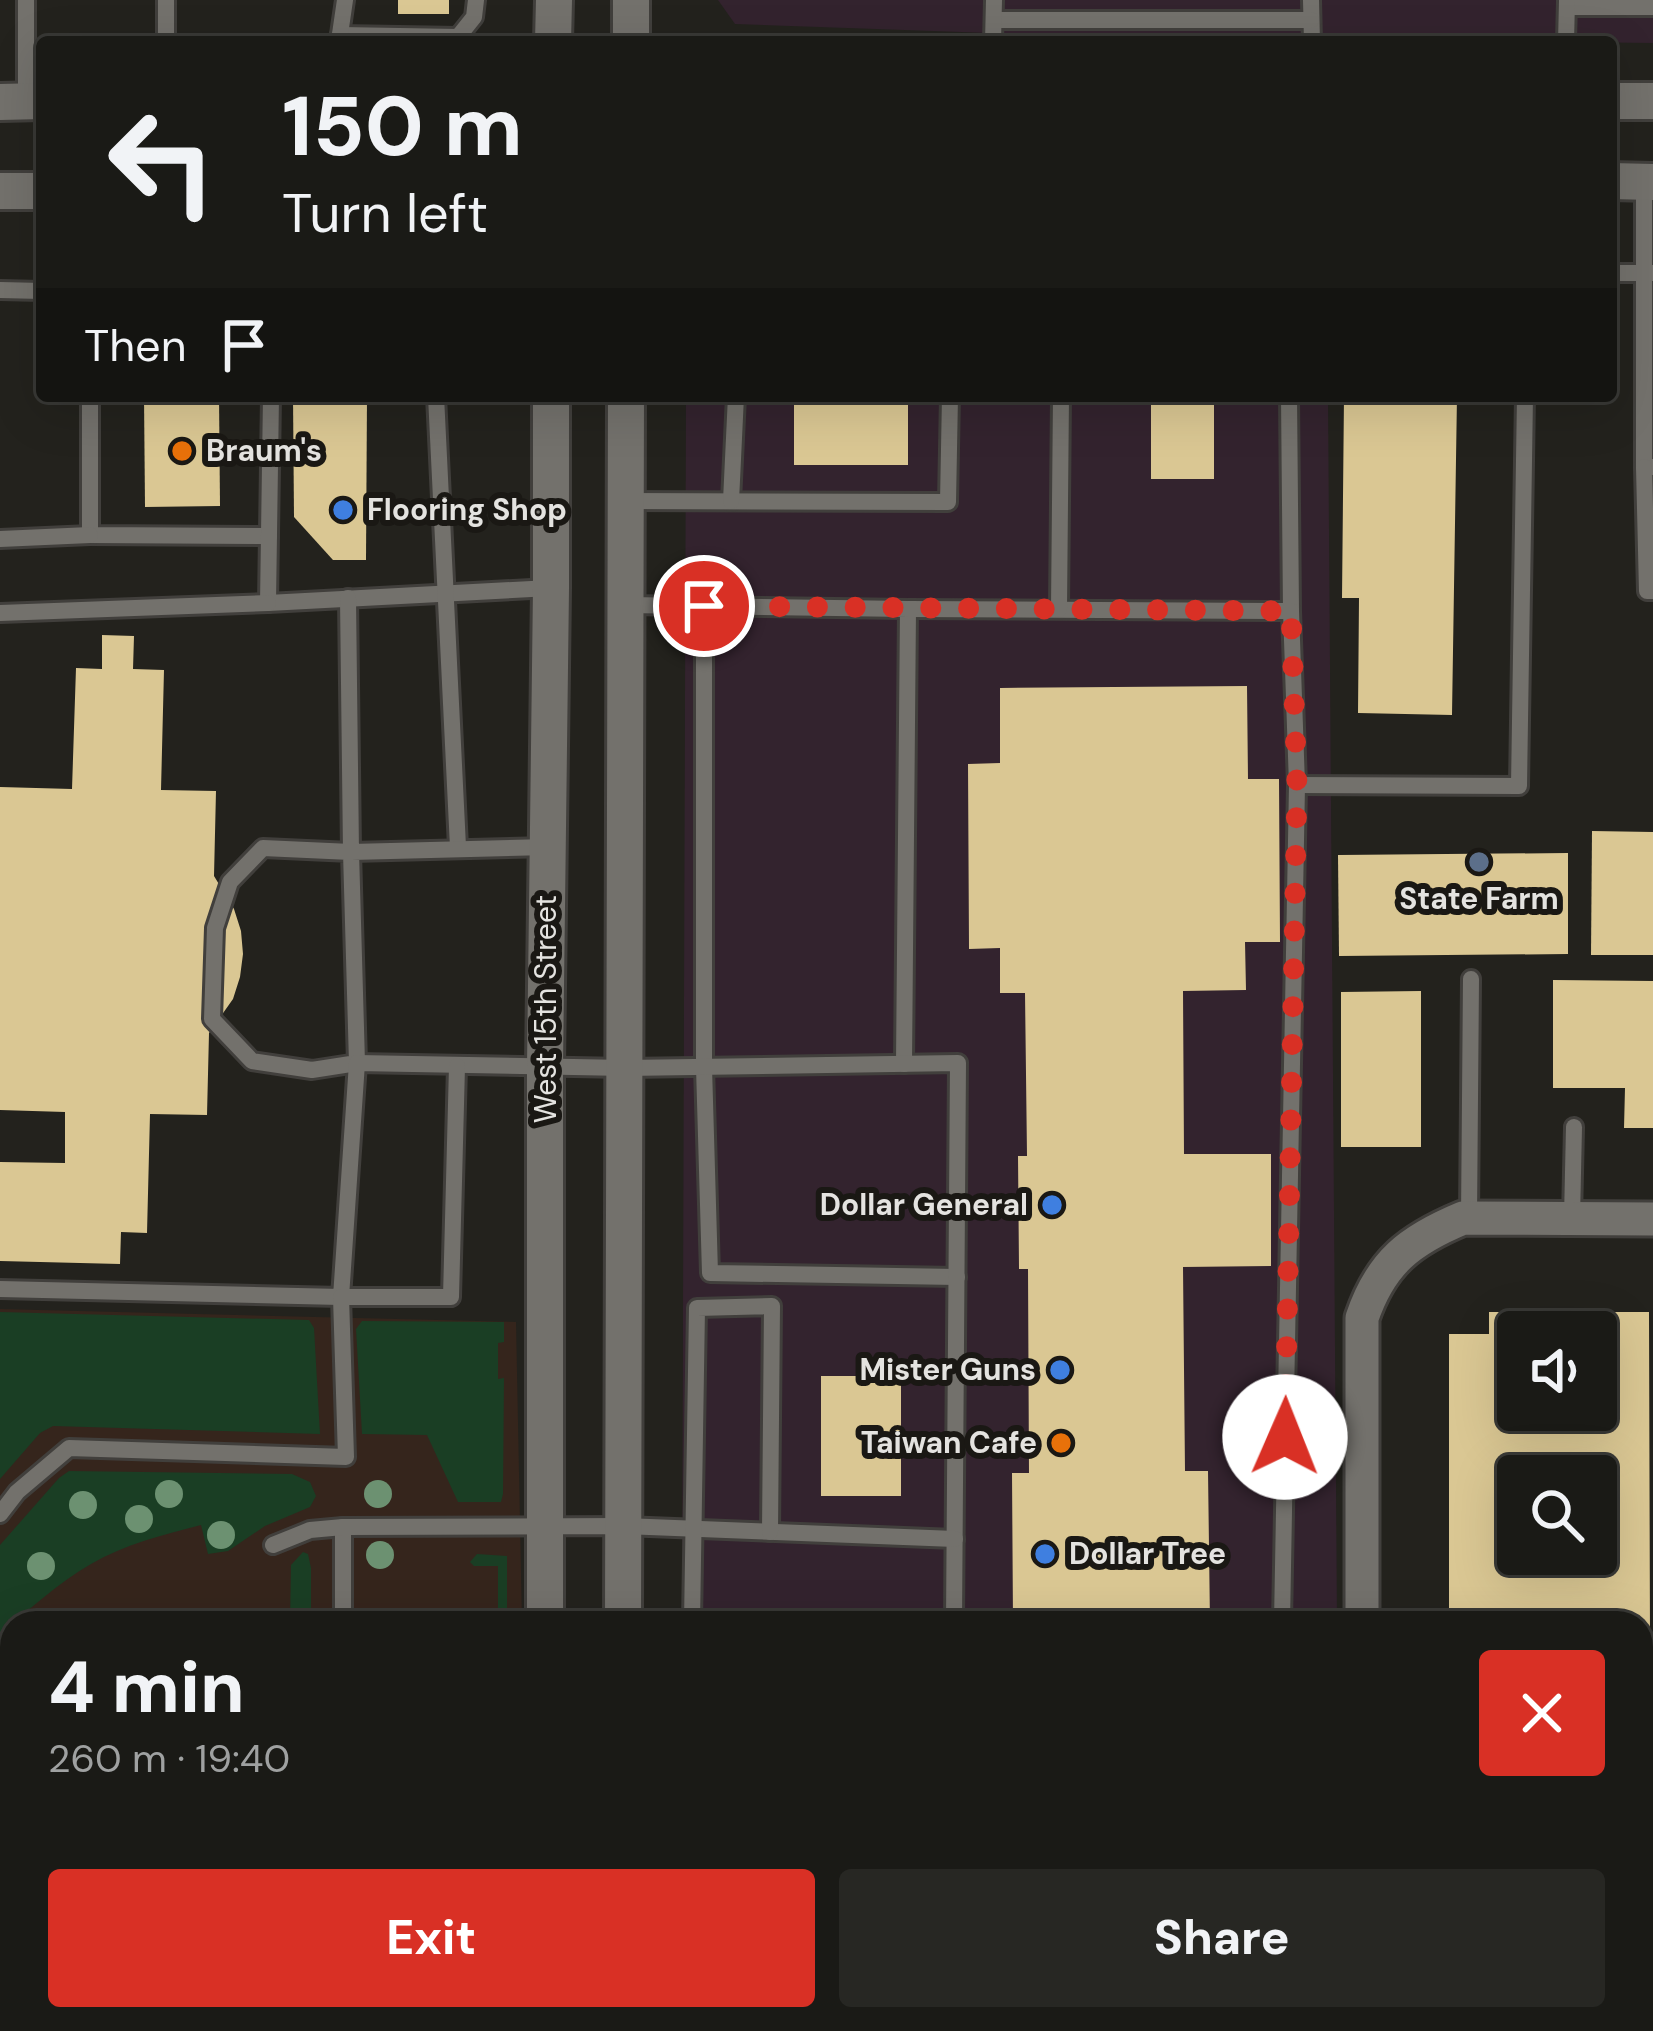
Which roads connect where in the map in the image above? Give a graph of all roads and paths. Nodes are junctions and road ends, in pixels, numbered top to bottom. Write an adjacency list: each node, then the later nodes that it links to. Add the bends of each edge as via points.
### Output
1 (26, 0): 22 (lane)
2 (166, 0): 13 (lane)
3 (345, 0): 14 (lane)
4 (476, 0): 15 (lane)
5 (554, 0): 16 (main road)
6 (631, 0): 17 (main road)
7 (994, 0): 11 (lane)
8 (1311, 0): 12 (lane)
9 (1567, 4): 10 (lane); 20 (lane)
10 (1653, 7)
11 (994, 20): 12 (lane); 18 (lane)
12 (1311, 20): 19 (lane)
13 (166, 36)
14 (340, 36)
15 (459, 36)
16 (553, 36)
17 (631, 36)
18 (993, 36)
19 (1312, 36)
20 (1566, 36)
21 (1617, 100): 23 (main road)
22 (23, 101)
23 (1653, 101)
24 (1636, 182): 28 (lane)
25 (0, 191): 26 (main road)
26 (36, 191)
27 (1617, 273): 28 (lane)
28 (1648, 273): 41 (lane)
29 (0, 290): 30 (lane)
30 (36, 291)
31 (90, 402): 44 (lane)
32 (271, 402): 45 (lane)
33 (436, 402): 49 (lane)
34 (550, 402): 47 (main road, West 15th Street)
35 (626, 402): 42 (main road)
36 (736, 402): 43 (lane)
37 (950, 402): 43 (lane, via 948,502)
38 (1061, 402): 55 (lane)
39 (1289, 402): 56 (lane)
40 (1525, 402): 58 (lane, via 1519,786)
41 (1649, 467): 48 (lane)
42 (626, 500): 43 (lane); 52 (main road)
43 (731, 501)
44 (90, 536): 45 (lane); 46 (lane)
45 (269, 536): 51 (lane)
46 (0, 539)
47 (551, 588): 49 (lane); 60 (main road, West 15th Street)
48 (1653, 591)
49 (444, 592): 50 (lane); 59 (lane)
50 (348, 598): 51 (lane); 61 (lane)
51 (268, 603): 57 (lane)
52 (626, 605): 53 (lane); 68 (main road)
53 (704, 606): 54 (lane); 67 (lane)
54 (908, 609): 55 (lane); 64 (lane)
55 (1059, 609): 56 (lane)
56 (1291, 611): 58 (lane)
57 (0, 613)
58 (1297, 785): 89 (lane)
59 (458, 847): 60 (lane); 61 (lane)
60 (547, 847): 66 (main road, West 15th Street)
61 (351, 852): 63 (lane); 63 (lane, via 263,848 230,882 215,928 212,1019 252,1061 312,1070)
62 (1471, 979): 70 (lane)
63 (357, 1063): 65 (lane); 75 (lane)
64 (904, 1064): 67 (lane); 73 (lane, via 958,1063)
65 (457, 1066): 66 (lane); 75 (lane, via 451,1297)
66 (545, 1066): 68 (lane); 79 (main road, West 15th Street)
67 (704, 1067): 68 (lane); 73 (lane, via 710,1273)
68 (625, 1068): 77 (main road)
69 (1574, 1126): 71 (lane)
70 (1469, 1218): 71 (street); 90 (street, via 1435,1229 1388,1265 1362,1318)
71 (1572, 1218): 72 (street)
72 (1653, 1219)
73 (957, 1277): 82 (lane)
74 (0, 1289): 75 (lane)
75 (341, 1297): 76 (lane, via 346,1457 69,1448)
76 (0, 1514)
77 (624, 1526): 79 (lane); 80 (lane); 86 (main road)
78 (343, 1527): 79 (lane); 83 (lane); 84 (lane)
79 (545, 1528): 85 (main road, West 15th Street)
80 (693, 1529): 81 (lane); 81 (lane, via 697,1308 772,1306); 87 (lane)
81 (770, 1532): 82 (lane)
82 (955, 1539): 88 (lane)
83 (273, 1545)
84 (343, 1611)
85 (545, 1611)
86 (622, 1611)
87 (692, 1611)
88 (954, 1611)
89 (1282, 1611)
90 (1362, 1611)

